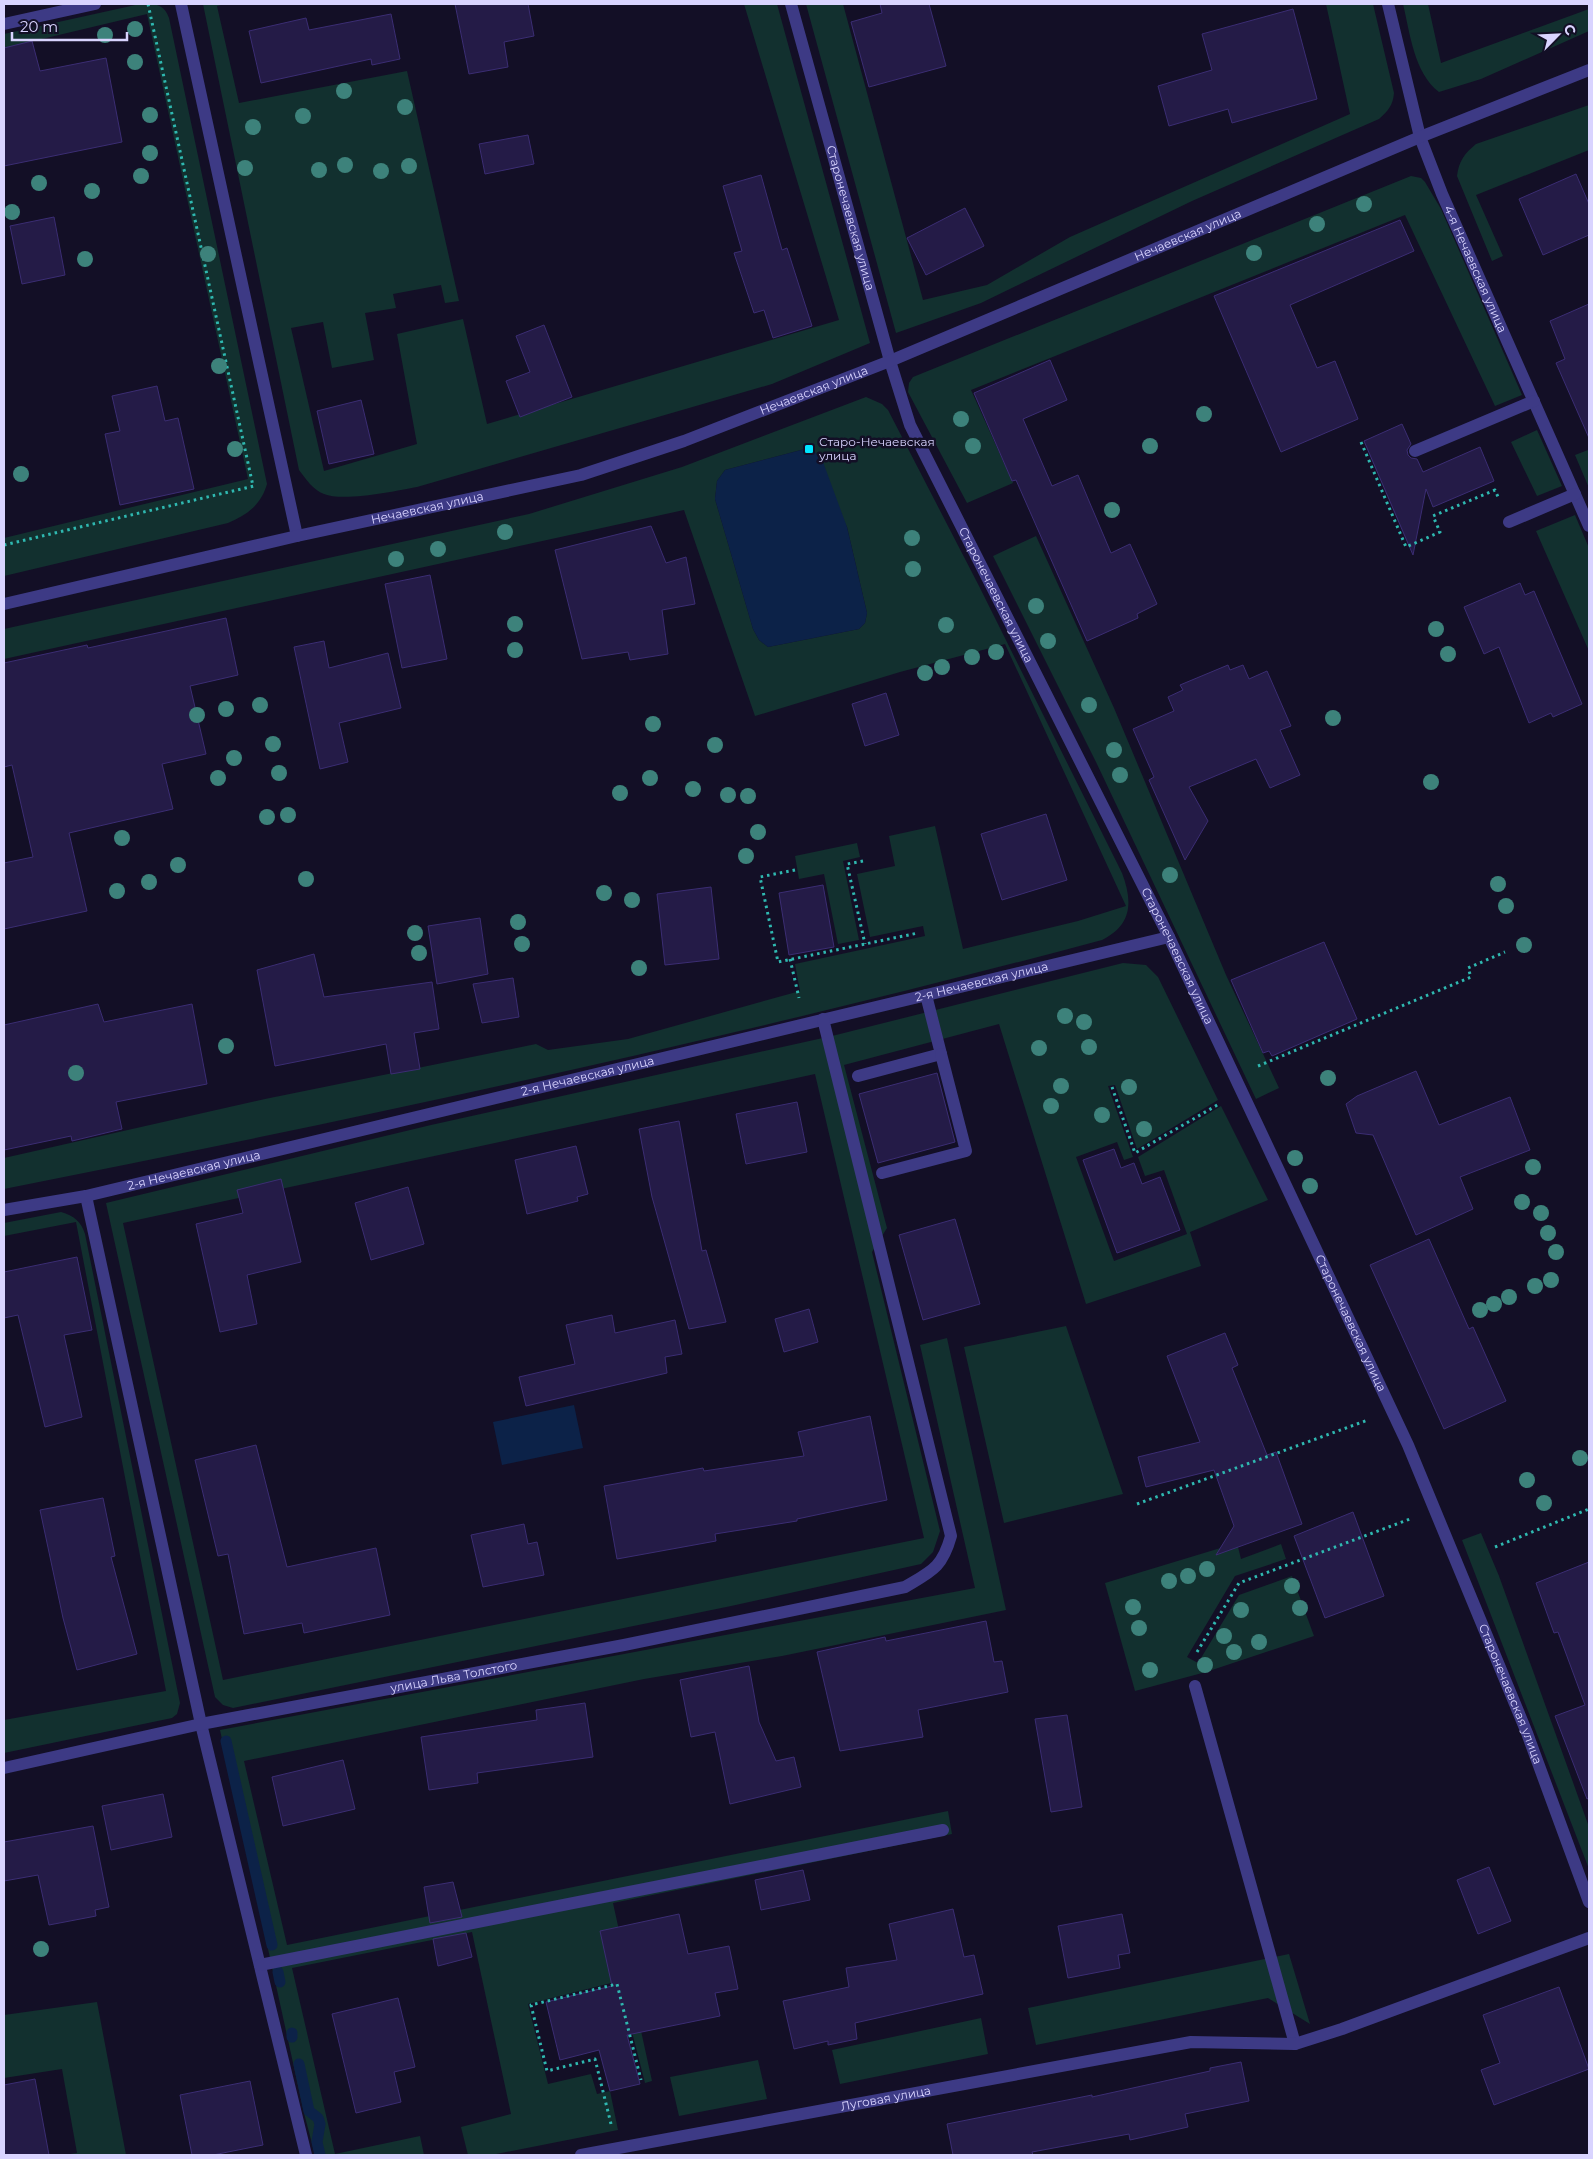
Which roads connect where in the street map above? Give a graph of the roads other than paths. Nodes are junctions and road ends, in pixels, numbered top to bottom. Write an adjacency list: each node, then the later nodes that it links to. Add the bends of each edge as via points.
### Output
1 (95, 4): 5 (street)
2 (181, 4): 14 (street)
3 (791, 4): 8 (street, Старонечаевская улица)
4 (1388, 4): 7 (street, 4-я Нечаевская улица)
5 (4, 24)
6 (1589, 70): 7 (street, Нечаевская улица)
7 (1420, 137): 8 (street, Нечаевская улица); 9 (street, 4-я Нечаевская улица, via 1452,218)
8 (890, 362): 14 (street, Нечаевская улица, via 684,441 581,475); 16 (street, Старонечаевская улица, via 910,425)
9 (1534, 401): 10 (street); 11 (street, 4-я Нечаевская улица)
10 (1415, 451)
11 (1575, 494): 12 (street); 13 (street, 4-я Нечаевская улица)
12 (1509, 522)
13 (1589, 526)
14 (297, 536): 15 (street, Нечаевская улица)
15 (4, 604)
16 (1169, 937): 17 (street, 2-я Нечаевская улица); 28 (street, Старонечаевская улица, via 1392,1411 1527,1733)
17 (926, 995): 18 (street, 2-я Нечаевская улица); 19 (street)
18 (824, 1019): 22 (street, 2-я Нечаевская улица); 25 (street, улица Льва Толстого, via 951,1536 936,1568 905,1587 624,1645)
19 (941, 1054): 20 (street); 21 (street, via 966,1151)
20 (858, 1076)
21 (882, 1173)
22 (86, 1196): 23 (street, 2-я Нечаевская улица); 25 (street)
23 (4, 1210)
24 (1195, 1686): 31 (street)
25 (201, 1724): 26 (street, улица Льва Толстого); 30 (street)
26 (4, 1768)
27 (944, 1830): 30 (street)
28 (1589, 1902)
29 (1589, 1938): 31 (street, Луговая улица)
30 (260, 1965): 32 (street)
31 (1295, 2044): 33 (street, Луговая улица, via 1192,2042)
32 (306, 2155)
33 (581, 2155)

